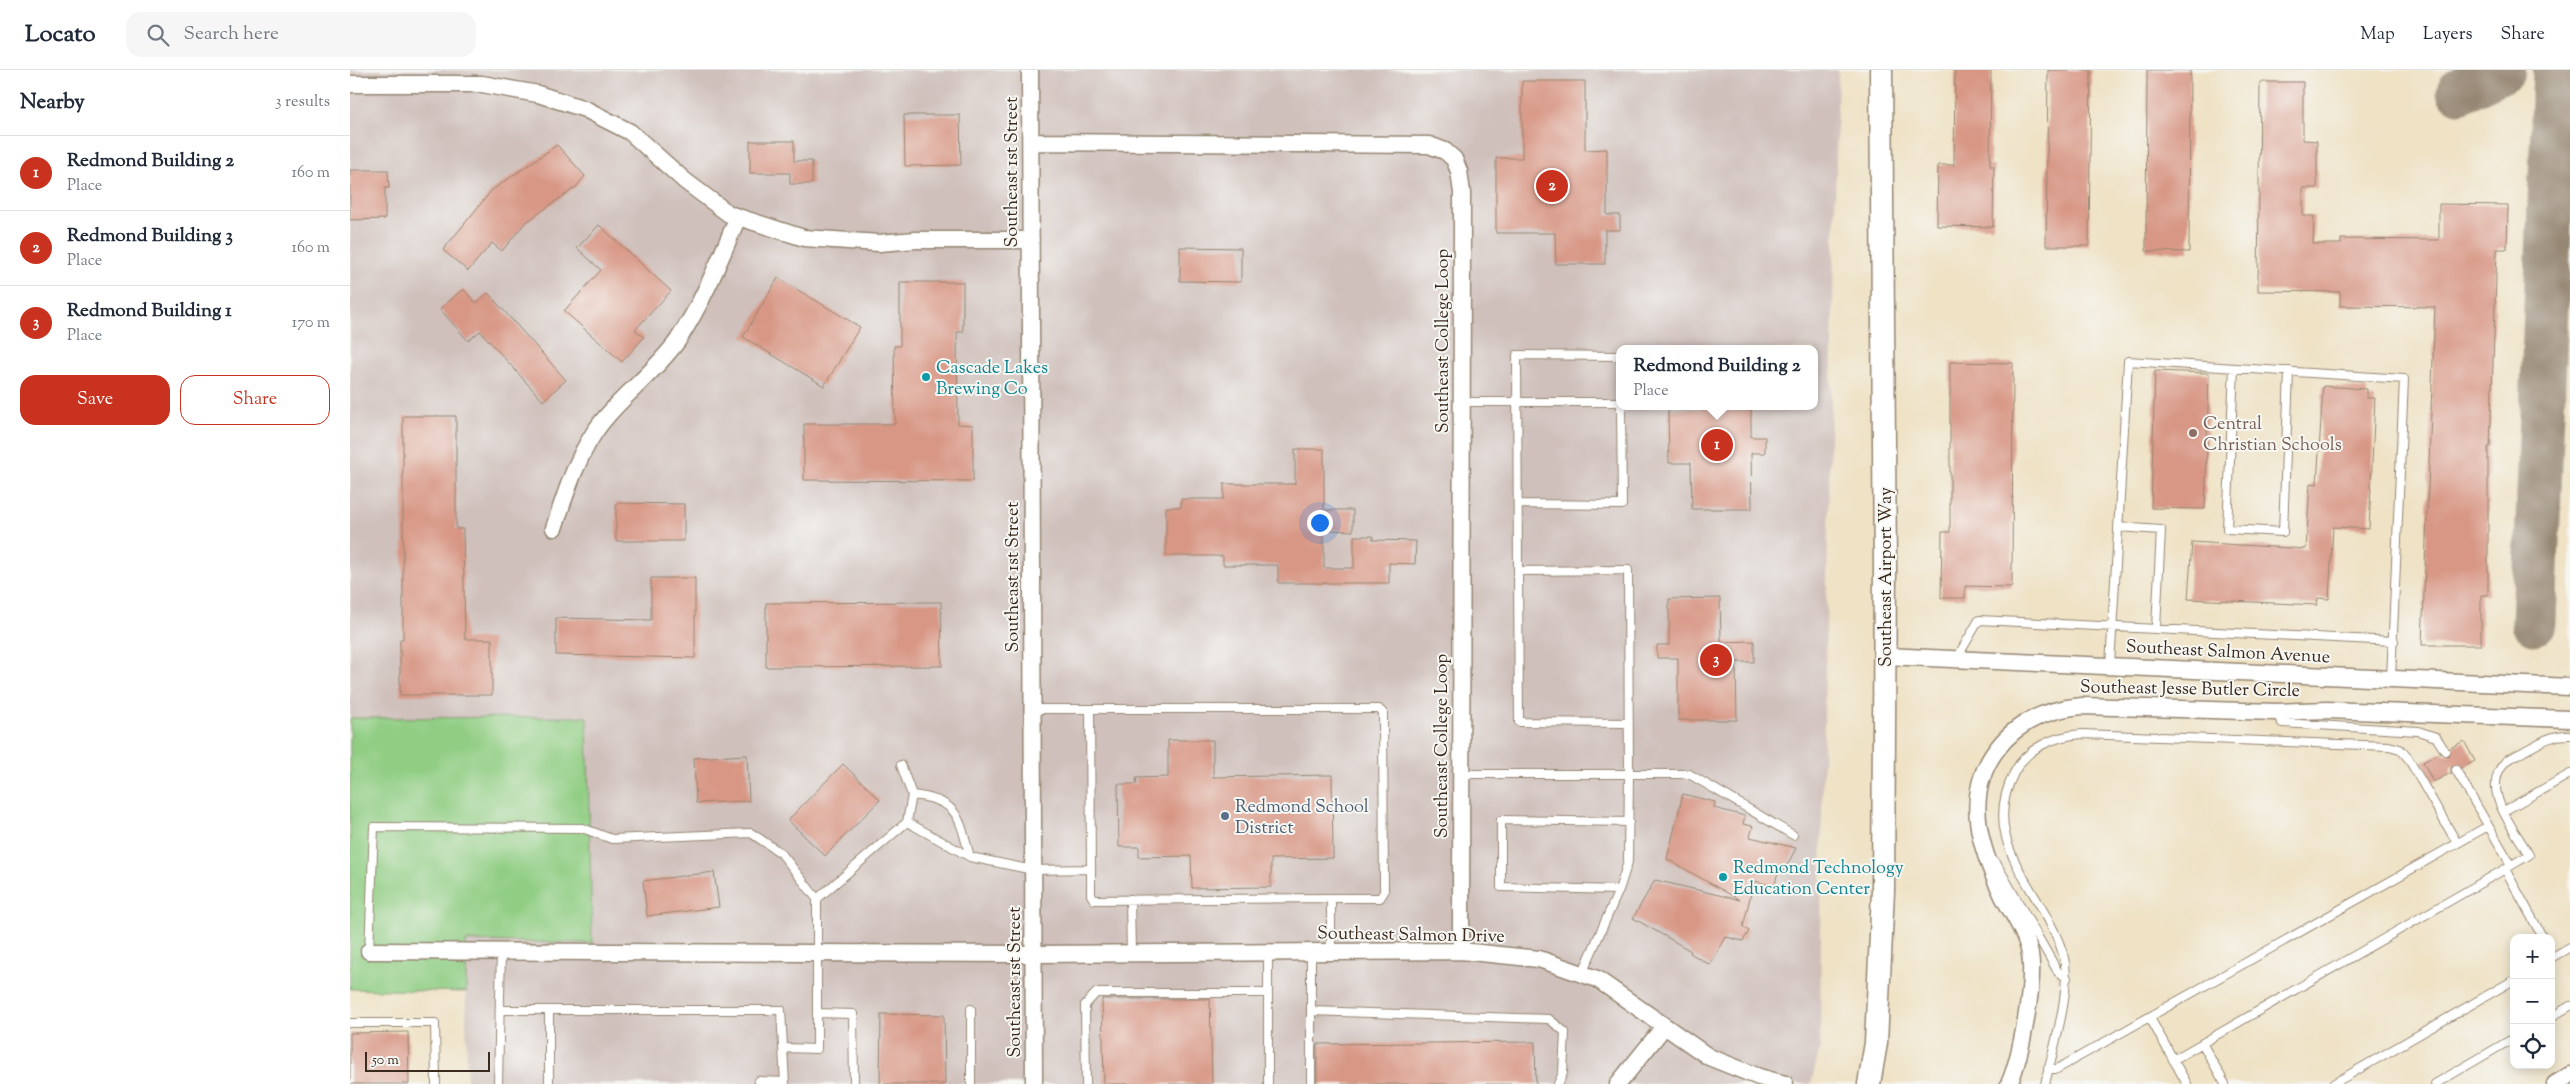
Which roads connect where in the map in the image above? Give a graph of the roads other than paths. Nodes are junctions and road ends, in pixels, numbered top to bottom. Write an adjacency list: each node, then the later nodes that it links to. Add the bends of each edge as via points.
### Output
1 (1030, 70): 4 (street, Southeast 1st Street)
2 (1881, 70): 21 (main road, Southeast Airport Way)
3 (350, 84): 5 (street, via 482,84 538,94 586,109 630,132 685,181 729,214)
4 (1031, 142): 6 (street, Southeast 1st Street); 10 (street, Southeast College Loop, via 1429,145 1445,150 1459,171 1462,193)
5 (738, 217): 6 (street, via 804,238 878,244 916,240); 16 (street, via 702,297 677,340 594,433 575,468)
6 (1031, 240): 26 (street, Southeast 1st Street)
7 (1616, 356): 12 (lane, via 1517,355)
8 (2234, 368): 9 (lane); 9 (lane, via 2227,529 2283,532); 15 (lane, via 2128,361)
9 (2289, 371): 20 (lane, via 2404,379)
10 (1462, 402): 12 (lane); 35 (street, Southeast College Loop)
11 (1616, 402): 12 (lane)
12 (1517, 403): 14 (lane)
13 (1621, 410): 14 (lane, via 1622,505)
14 (1518, 504): 17 (lane)
15 (2118, 527): 18 (lane); 19 (lane, via 2161,530)
16 (554, 528)
17 (1518, 571): 30 (lane, via 1519,722); 30 (lane, via 1628,570)
18 (2112, 625): 19 (lane); 22 (lane, via 1979,620 1961,651); 23 (lane)
19 (2156, 628): 20 (lane)
20 (2394, 641): 24 (lane)
21 (1885, 656): 22 (street, Southeast Salmon Avenue); 100 (main road, Southeast Airport Way, via 1882,932 1876,1043)
22 (1960, 659): 23 (street, Southeast Salmon Avenue)
23 (2110, 666): 24 (street, Southeast Salmon Avenue)
24 (2391, 679): 25 (street, Southeast Salmon Avenue)
25 (2570, 687)
26 (1033, 709): 27 (lane); 49 (street, Southeast 1st Street)
27 (1090, 709): 48 (lane); 51 (lane, via 1379,709 1383,713 1384,892 1380,898)
28 (2276, 712): 29 (street, Southeast Jesse Butler Circle, via 2327,710); 32 (lane, via 2282,723 2418,730 2436,737); 45 (street, Southeast Jesse Butler Circle, via 2082,706 2050,711 2036,717 2012,732 1986,768 1977,809)
29 (2570, 719)
30 (1628, 723): 36 (lane)
31 (2570, 734): 39 (lane, via 2549,738 2506,761 2494,786 2496,798)
32 (2445, 751)
33 (900, 765): 38 (lane)
34 (2456, 770): 42 (lane)
35 (1461, 774): 36 (lane); 58 (street, Southeast College Loop)
36 (1629, 774): 41 (lane); 43 (lane, via 1689,774)
37 (2570, 774): 39 (lane)
38 (912, 795): 40 (lane); 46 (lane, via 934,797 959,816)
39 (2504, 811): 47 (lane, via 2529,855)
40 (907, 822): 46 (lane); 52 (lane)
41 (1629, 822): 50 (lane, via 1628,862); 50 (lane, via 1502,820 1501,887)
42 (2488, 826): 44 (lane); 47 (lane)
43 (1793, 835)
44 (2456, 843): 67 (lane, via 2408,758 2400,749 2389,746 2082,734 2061,736 2030,753 2017,767 2009,783 2001,819 2008,848 2042,908 2063,954); 77 (lane)
45 (1984, 852): 67 (lane, via 1992,855 2058,972); 101 (street, Southeast Jesse Butler Circle, via 2024,935 2031,966 2017,1061)
46 (970, 857): 49 (lane)
47 (2508, 867): 54 (lane); 81 (lane)
48 (1091, 869): 49 (lane); 53 (lane, via 1091,895 1094,900)
49 (1034, 870): 63 (street, Southeast 1st Street)
50 (1619, 890): 66 (lane)
51 (1331, 898): 53 (lane); 61 (lane)
52 (817, 899): 56 (lane, via 781,853 751,833 612,839 582,828 374,827); 62 (lane)
53 (1130, 899): 64 (lane)
54 (2541, 934)
55 (2570, 948): 65 (lane)
56 (369, 951): 57 (street, Southeast Salmon Drive)
57 (501, 951): 62 (street, Southeast Salmon Drive); 72 (lane)
58 (1460, 951): 61 (street, Southeast Salmon Drive); 66 (street, Southeast Salmon Drive, via 1539,959)
59 (1268, 952): 60 (street, Southeast Salmon Drive); 64 (street, Southeast Salmon Drive); 69 (lane)
60 (1311, 952): 61 (street, Southeast Salmon Drive); 74 (lane)
61 (1331, 952)
62 (818, 953): 63 (street, Southeast Salmon Drive); 75 (lane)
63 (1034, 954): 64 (street, Southeast Salmon Drive); 94 (street, Southeast 1st Street)
64 (1131, 954)
65 (2555, 955)
66 (1582, 974): 79 (street, Southeast Salmon Drive, via 1638,1006)
67 (2067, 978): 84 (lane)
68 (2510, 982): 105 (lane)
69 (1268, 993): 95 (lane, via 1096,993 1085,1005); 96 (lane)
70 (2570, 1006): 76 (lane)
71 (971, 1009): 93 (lane)
72 (500, 1010): 73 (lane); 89 (lane)
73 (550, 1010): 82 (lane, via 781,1010); 90 (lane)
74 (1311, 1012): 97 (lane); 98 (lane, via 1549,1019 1566,1032 1563,1073)
75 (817, 1013): 82 (lane, via 817,1049); 92 (lane, via 852,1014)
76 (2555, 1014)
77 (2150, 1018): 83 (lane); 84 (lane, via 2057,1069)
78 (350, 1023): 88 (lane, via 435,1024)
79 (1663, 1028): 87 (street); 99 (street, Southeast Salmon Drive, via 1709,1057)
80 (2510, 1040): 106 (lane)
81 (2202, 1044): 83 (lane); 104 (lane)
82 (784, 1048): 86 (lane)
83 (2173, 1060): 103 (lane)
84 (2048, 1068): 102 (lane)
85 (2570, 1075): 107 (street)
86 (785, 1083): 91 (lane, via 759,1081)
87 (1623, 1083)
88 (436, 1084)
89 (498, 1084)
90 (549, 1084)
91 (759, 1084)
92 (854, 1084)
93 (971, 1084)
94 (1034, 1084)
95 (1086, 1084)
96 (1268, 1084)
97 (1311, 1084)
98 (1558, 1084)
99 (1785, 1084)
100 (1869, 1084)
101 (2009, 1084)
102 (2045, 1084)
103 (2187, 1084)
104 (2225, 1084)
105 (2333, 1084)
106 (2435, 1084)
107 (2555, 1084)

